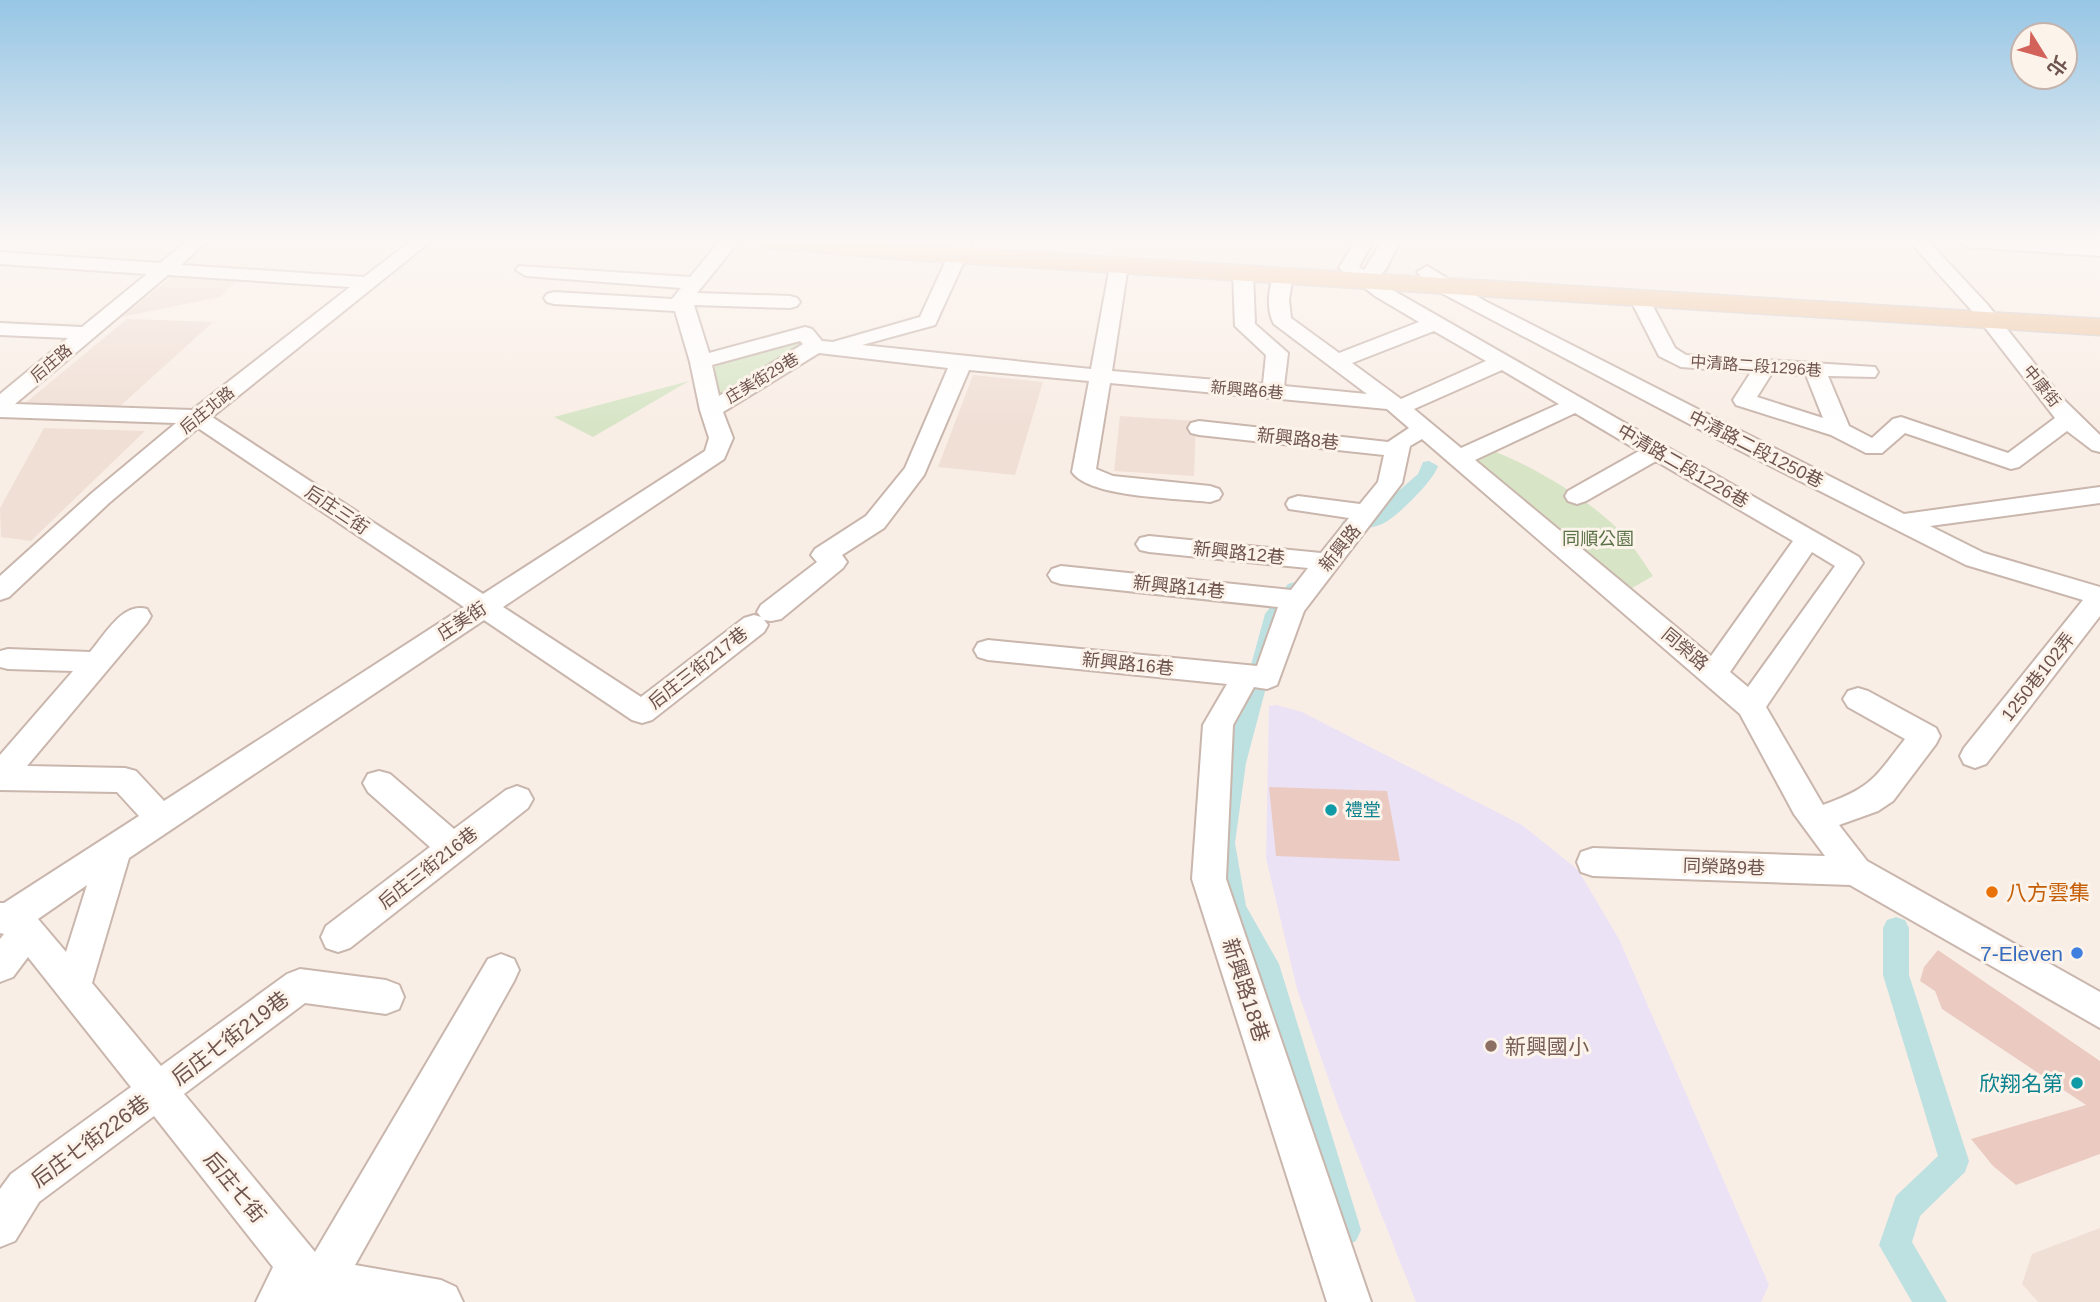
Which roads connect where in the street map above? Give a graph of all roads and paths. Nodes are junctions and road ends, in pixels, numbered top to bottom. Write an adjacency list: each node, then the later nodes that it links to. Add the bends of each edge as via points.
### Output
1 (124, 302): 21 (street, 后庄路)
2 (344, 302): 38 (street, 后庄北路)
3 (674, 302): 4 (street)
4 (682, 302): 23 (street, 庄美街)
5 (792, 302): 22 (street)
6 (936, 302): 22 (street, via 928,321)
7 (1113, 302): 30 (street)
8 (1244, 302): 31 (street, via 1245,326 1277,353)
9 (1279, 302): 24 (street, 同榮路, via 1281,320)
10 (1405, 302): 18 (street, 中清路二段1226巷)
11 (1478, 302): 51 (street, 中清路二段1250巷)
12 (1641, 302): 27 (street, 中清路二段1296巷, via 1666,352 1681,362)
13 (1742, 302): 16 (main road)
14 (1807, 302): 16 (main road)
15 (1974, 302): 16 (street, 中康街)
16 (1984, 313): 17 (main road); 19 (main road); 37 (street, 中康街)
17 (2100, 313)
18 (1435, 323): 24 (street); 25 (street, 中清路二段1226巷)
19 (2100, 327)
20 (0, 329): 21 (street)
21 (87, 333): 33 (street, 后庄路)
22 (815, 342): 23 (street, 庄美街29巷); 26 (street, 新興路6巷); 36 (street, 庄美街29巷)
23 (701, 362): 36 (street, 庄美街)
24 (1336, 362): 34 (street, 同榮路)
25 (1503, 362): 32 (street, 中清路二段1226巷); 34 (street)
26 (961, 363): 30 (street, 新興路6巷); 68 (street, 后庄三街217巷, via 916,470 875,522 824,555 834,562)
27 (1765, 367): 28 (street, 中清路二段1296巷); 41 (street, via 1744,400)
28 (1815, 370): 29 (street, 中清路二段1296巷); 41 (street)
29 (1867, 372)
30 (1100, 377): 31 (street, 新興路6巷); 46 (street, via 1084,472 1108,484)
31 (1273, 392): 34 (street, 新興路6巷)
32 (1576, 404): 44 (street, 中清路二段1226巷); 45 (street)
33 (0, 405)
34 (1396, 405): 40 (street, 同榮路)
35 (0, 410): 38 (street)
36 (710, 410): 59 (street, 庄美街, via 721,438 716,454)
37 (2067, 416): 41 (street, via 2011,462 1902,424 1874,448); 42 (street, 中康街, via 2087,439)
38 (197, 417): 56 (street, 后庄北路, via 58,534); 59 (street, 后庄三街)
39 (1199, 428): 43 (street, 新興路8巷)
40 (1424, 429): 43 (street, via 1399,443); 45 (street, 同榮路)
41 (1839, 430)
42 (2100, 445)
43 (1398, 450): 50 (street, 新興路, via 1391,483)
44 (1656, 451): 48 (street); 52 (street, 中清路二段1226巷)
45 (1459, 458): 64 (street, 同榮路)
46 (1210, 494)
47 (2100, 495): 51 (street)
48 (1577, 496)
49 (1298, 504): 50 (street)
50 (1367, 513): 54 (street, 新興路)
51 (1901, 523): 57 (street, 中清路二段1250巷, via 1975,559)
52 (1809, 537): 64 (street); 67 (street, 中清路二段1226巷, via 1850,563)
53 (1149, 544): 54 (street, 新興路12巷)
54 (1329, 562): 58 (street, 新興路)
55 (1061, 575): 58 (street, 新興路14巷)
56 (0, 591)
57 (2100, 596): 69 (street, 1250巷102弄)
58 (1297, 600): 65 (street, 新興路)
59 (483, 607): 68 (street, 后庄三街); 73 (street, 庄美街)
60 (136, 616): 63 (street)
61 (988, 650): 65 (street, 新興路16巷)
62 (8, 659): 63 (street)
63 (97, 662): 70 (street)
64 (1714, 674): 67 (street, 同榮路)
65 (1257, 677): 91 (street, 新興路18巷, via 1218,725 1209,879)
66 (1858, 699): 74 (street, via 1925,736 1882,792)
67 (1751, 706): 74 (street, 同榮路)
68 (642, 712)
69 (1975, 756)
70 (0, 777): 73 (street, via 125,780)
71 (379, 783): 75 (street)
72 (517, 799): 75 (street, 后庄三街216巷)
73 (161, 819): 76 (street, 庄美街)
74 (1817, 820): 78 (street, 同榮路)
75 (454, 848): 80 (street, 后庄三街216巷)
76 (115, 849): 79 (street, 庄美街); 83 (street)
77 (1593, 862): 78 (street, 同榮路9巷)
78 (1855, 871): 85 (street, 同榮路)
79 (13, 923): 81 (street, 庄美街); 83 (street, 后庄七街)
80 (338, 937)
81 (0, 965)
82 (501, 970): 88 (street)
83 (73, 988): 86 (street, 后庄七街)
84 (386, 997): 86 (street, 后庄七街219巷, via 300,986)
85 (2100, 1011)
86 (158, 1092): 87 (street, 后庄七街226巷, via 25,1188); 88 (street, 后庄七街)
87 (0, 1226)
88 (308, 1277): 89 (street); 90 (street)
89 (278, 1302)
90 (441, 1302)
91 (1349, 1302)

